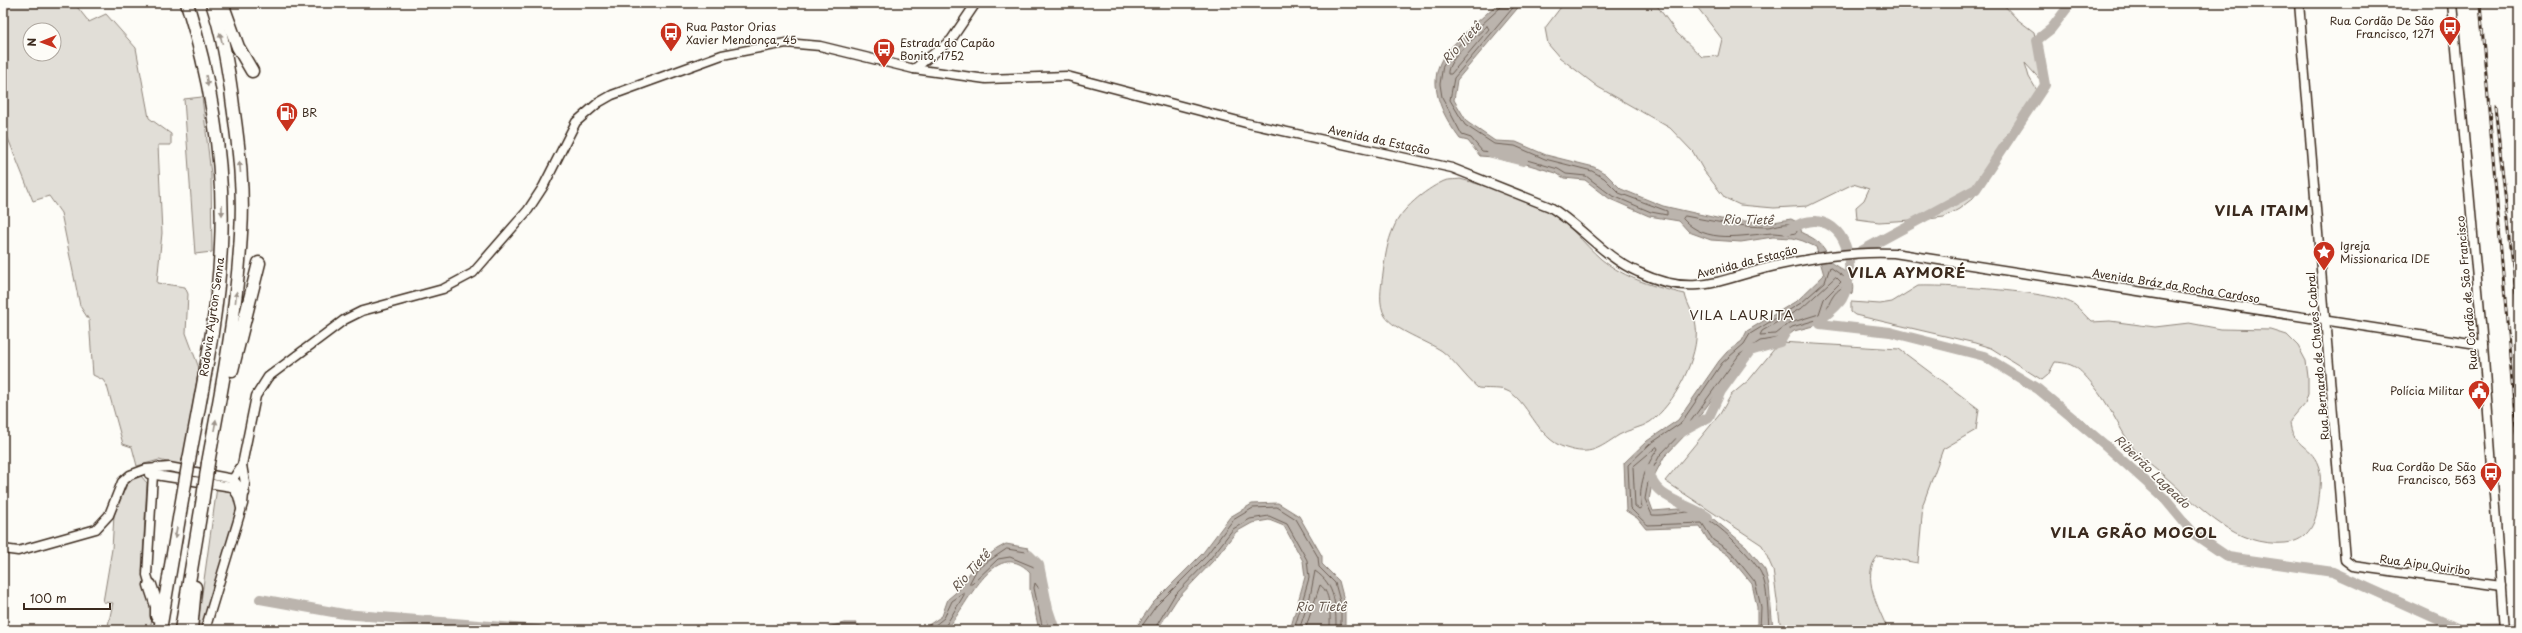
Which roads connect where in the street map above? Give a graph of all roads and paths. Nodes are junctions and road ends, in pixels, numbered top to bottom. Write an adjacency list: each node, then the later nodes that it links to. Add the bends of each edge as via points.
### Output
1 (187, 3): 26 (highway, Rodovia Ayrton Senna, one-way to 26, bridge, via 205,69 218,150 222,244 215,309)
2 (212, 3): 13 (highway, Rodovia Ayrton Senna, one-way to 2, via 233,328 242,201 231,87)
3 (222, 3): 8 (highway, via 238,47)
4 (976, 3): 7 (street, via 950,40)
5 (2299, 3): 11 (street, Rua Bernardo de Chaves Cabral)
6 (2452, 3): 12 (street, Rua Cordão de São Francisco)
7 (914, 69): 9 (street, Avenida da Estação, via 986,79 1067,76 1246,123 1452,168 1550,207 1565,216 1625,265 1653,278 1677,285 1707,285 1771,266 1813,258); 14 (street, Avenida da Estação, via 820,46 786,43 722,55 598,103 572,127 543,187 528,210 473,273 443,289 362,311 350,317 268,377 256,396)
8 (252, 71)
9 (1865, 253): 11 (street, Avenida Bráz da Rocha Cardoso, via 1908,255)
10 (259, 263): 13 (highway, via 238,350)
11 (2327, 321): 12 (street, Avenida Bráz da Rocha Cardoso); 25 (street, Rua Bernardo de Chaves Cabral, via 2344,557)
12 (2483, 344): 28 (street, Rua Cordão de São Francisco)
13 (219, 404): 24 (highway, Rodovia Ayrton Senna, one-way to 13, bridge)
14 (242, 465): 19 (street); 21 (street)
15 (157, 467): 16 (street); 17 (street); 19 (street)
16 (138, 472): 17 (street); 23 (street, via 130,474 122,482 109,515 96,529 18,551)
17 (152, 474): 18 (street); 20 (street)
18 (169, 476): 19 (street); 20 (street, via 160,480)
19 (232, 483): 21 (street); 22 (street, via 241,503)
20 (152, 492): 27 (street, via 147,575)
21 (245, 493): 22 (street)
22 (241, 513): 34 (street)
23 (3, 549)
24 (192, 563): 32 (highway, Rodovia Ayrton Senna); 33 (highway, via 195,592)
25 (2347, 563): 28 (street, Rua Aipu Quiribo, via 2353,566)
26 (168, 582): 27 (highway, via 162,589); 31 (highway, Rodovia Ayrton Senna)
27 (150, 585): 30 (highway, via 157,606)
28 (2501, 586): 29 (street, Rua Cordão de São Francisco)
29 (2504, 628)
30 (155, 630)
31 (160, 630)
32 (181, 630)
33 (191, 630)
34 (205, 630)

